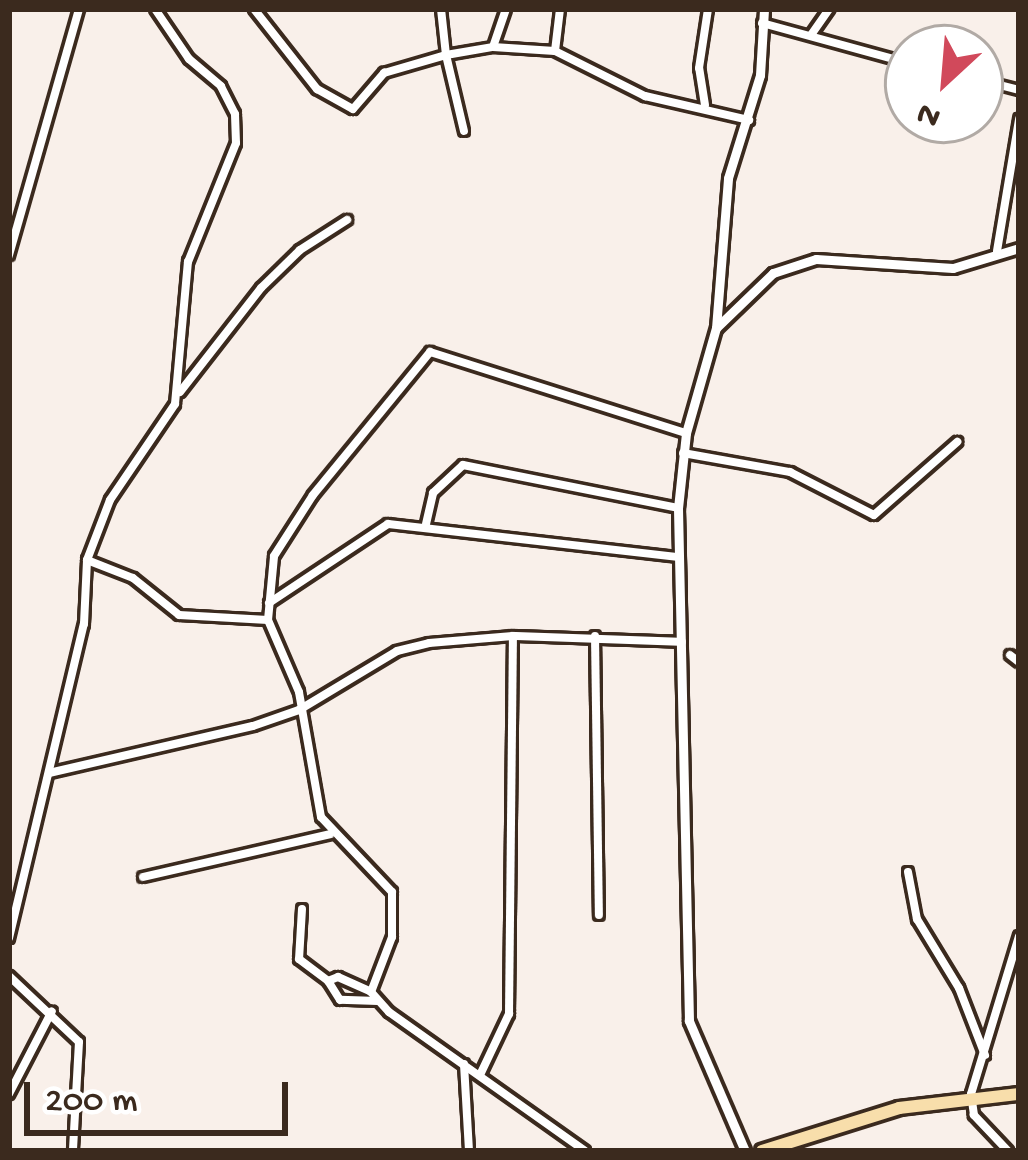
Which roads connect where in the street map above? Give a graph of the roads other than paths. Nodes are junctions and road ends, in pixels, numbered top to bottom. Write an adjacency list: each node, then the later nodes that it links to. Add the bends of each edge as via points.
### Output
1 (80, 9): 23 (street)
2 (254, 9): 14 (street, via 317,89 353,109 383,73)
3 (441, 9): 14 (street)
4 (506, 9): 12 (street)
5 (560, 9): 13 (street)
6 (708, 9): 16 (street, via 699,68)
7 (764, 9): 10 (street)
8 (829, 9): 11 (street)
9 (159, 10): 25 (street, via 190,59 220,86 237,127 181,295)
10 (762, 23): 11 (street); 18 (street)
11 (811, 35): 15 (street)
12 (493, 47): 13 (street); 14 (street)
13 (555, 51): 16 (street, via 645,96)
14 (446, 55): 19 (street)
15 (884, 56)
16 (705, 105): 18 (street)
17 (1019, 119): 22 (street)
18 (750, 120): 24 (street, via 728,178)
19 (464, 130)
20 (347, 220): 25 (street, via 261,288)
21 (1019, 248): 22 (street)
22 (998, 250): 24 (street, via 953,268 817,259 772,273)
23 (9, 255)
24 (716, 328): 26 (street)
25 (179, 394): 32 (street, via 110,500)
26 (686, 433): 28 (street); 33 (street, via 430,352 313,495 274,556)
27 (957, 442): 28 (street, via 874,514 790,472)
28 (682, 452): 29 (street)
29 (678, 508): 30 (street, via 463,464 433,493); 31 (street)
30 (426, 524): 31 (street); 33 (street, via 380,527)
31 (679, 557): 37 (street)
32 (87, 560): 34 (street, via 133,578 179,615); 41 (street, via 84,624)
33 (268, 604): 34 (street)
34 (268, 620): 40 (street)
35 (513, 636): 36 (street); 40 (street, via 397,651); 55 (street, via 509,1015)
36 (595, 636): 37 (street); 46 (street)
37 (684, 642): 62 (street, via 689,1022)
38 (1010, 655): 39 (street)
39 (1019, 662)
40 (299, 710): 41 (street); 42 (street)
41 (50, 773): 48 (street)
42 (330, 834): 44 (street); 51 (street, via 392,892 392,937)
43 (908, 872): 53 (street, via 917,919 953,977)
44 (143, 877)
45 (302, 909): 50 (street, via 299,959)
46 (598, 915)
47 (1019, 936): 53 (street)
48 (9, 938)
49 (10, 979): 52 (street)
50 (328, 981): 51 (street, via 338,977); 51 (street, via 340,1000)
51 (375, 996): 54 (street)
52 (52, 1011): 56 (street); 59 (street, via 79,1042)
53 (986, 1057): 57 (street)
54 (464, 1064): 55 (street); 60 (street)
55 (480, 1075): 61 (street)
56 (9, 1094)
57 (971, 1094): 58 (highway); 63 (highway); 64 (street, via 974,1115)
58 (1019, 1094)
59 (73, 1151)
60 (469, 1151)
61 (585, 1151)
62 (745, 1151)
63 (762, 1151)
64 (1008, 1151)

